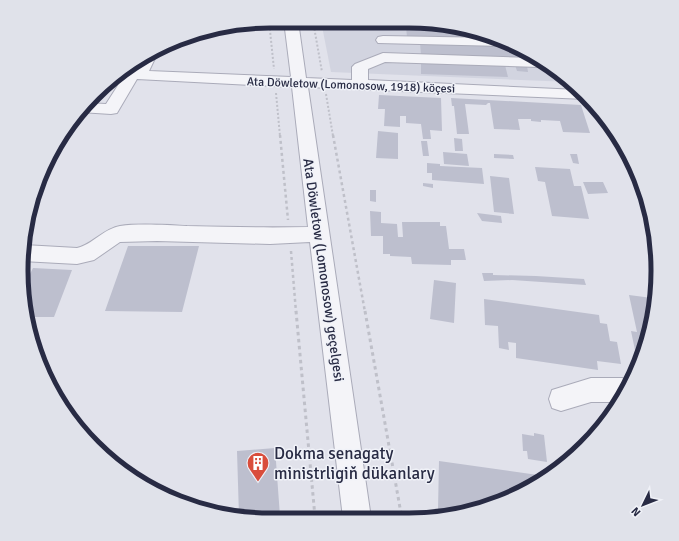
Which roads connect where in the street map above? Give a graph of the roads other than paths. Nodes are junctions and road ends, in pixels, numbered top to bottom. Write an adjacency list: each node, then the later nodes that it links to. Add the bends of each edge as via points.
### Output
1 (292, 28): 8 (street, Ata Döwletow (Lomonosow) geçelgesi)
2 (383, 28): 3 (street)
3 (384, 40): 4 (street); 5 (street)
4 (488, 42)
5 (383, 56): 6 (street); 9 (street, via 360,67)
6 (536, 64)
7 (130, 75): 8 (street, Ata Döwletow (Lomonosow, 1918) köçesi); 11 (street, via 111,109)
8 (299, 83): 9 (street, Ata Döwletow (Lomonosow, 1918) köçesi); 12 (street, Ata Döwletow (Lomonosow) geçelgesi)
9 (360, 84): 10 (street, Ata Döwletow (Lomonosow, 1918) köçesi)
10 (575, 95)
11 (91, 108)
12 (318, 234): 13 (street, via 120,234 111,237 87,254 77,256); 16 (street, Ata Döwletow (Lomonosow) geçelgesi)
13 (29, 253)
14 (620, 390): 15 (street, via 591,390)
15 (561, 399)
16 (356, 513)

